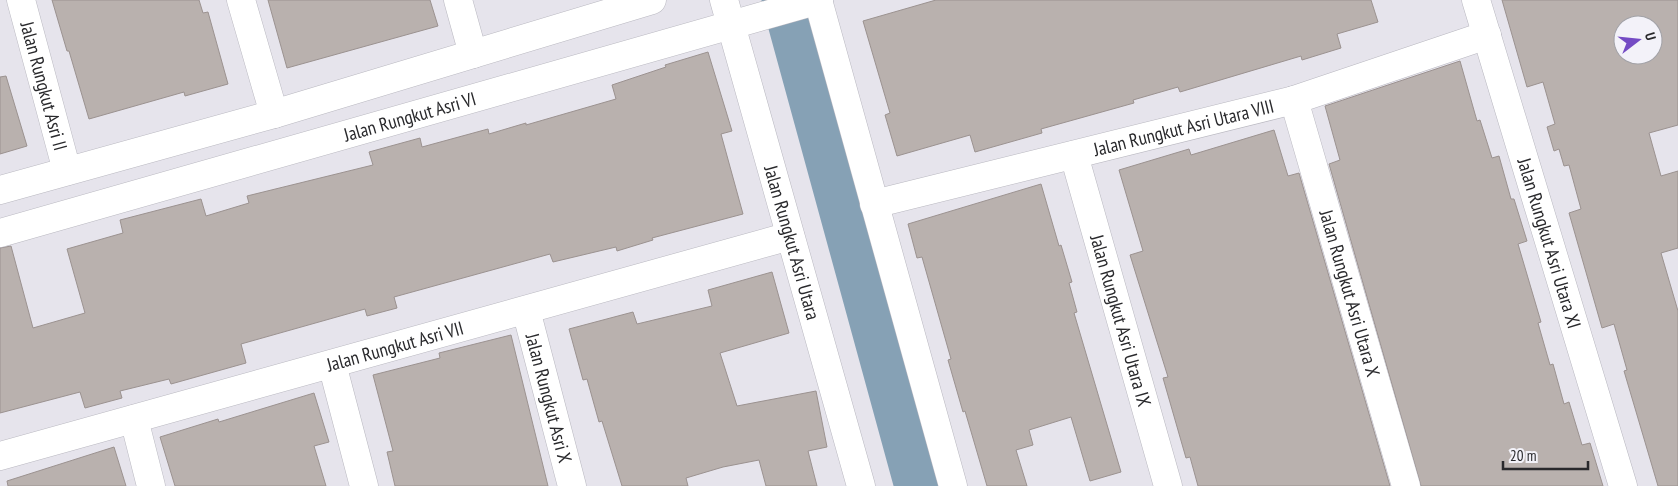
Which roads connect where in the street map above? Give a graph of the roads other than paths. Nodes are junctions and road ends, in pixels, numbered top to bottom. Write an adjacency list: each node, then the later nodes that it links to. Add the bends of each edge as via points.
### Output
1 (21, 0): 14 (street, Jalan Rungkut Asri II)
2 (241, 0): 12 (street)
3 (458, 0): 10 (street)
4 (652, 0): 10 (street)
5 (724, 0): 8 (street, Jalan Rungkut Asri Utara)
6 (1476, 0): 9 (street, Jalan Rungkut Asri Utara XI)
7 (814, 1): 8 (street, Jalan Rungkut Asri VI); 16 (street)
8 (738, 24): 17 (street, Jalan Rungkut Asri VI); 18 (street, Jalan Rungkut Asri Utara)
9 (1487, 35): 11 (street, Jalan Rungkut Asri Utara VIII); 30 (street, Jalan Rungkut Asri Utara XI)
10 (473, 54): 12 (street)
11 (1294, 100): 13 (street, Jalan Rungkut Asri Utara VIII); 29 (street, Jalan Rungkut Asri Utara X)
12 (274, 114): 14 (street)
13 (1074, 155): 16 (street, Jalan Rungkut Asri Utara VIII); 28 (street, Jalan Rungkut Asri Utara IX)
14 (67, 171): 15 (street)
15 (0, 190)
16 (874, 204): 27 (street)
17 (0, 233)
18 (790, 236): 19 (street, Jalan Rungkut Asri VII); 26 (street, Jalan Rungkut Asri Utara)
19 (526, 310): 20 (street, Jalan Rungkut Asri VII); 25 (street, Jalan Rungkut Asri X)
20 (332, 364): 21 (street, Jalan Rungkut Asri VII); 24 (street)
21 (134, 419): 22 (street, Jalan Rungkut Asri VII); 23 (street)
22 (0, 456)
23 (151, 486)
24 (364, 486)
25 (572, 486)
26 (861, 486)
27 (952, 486)
28 (1168, 486)
29 (1406, 486)
30 (1623, 486)

